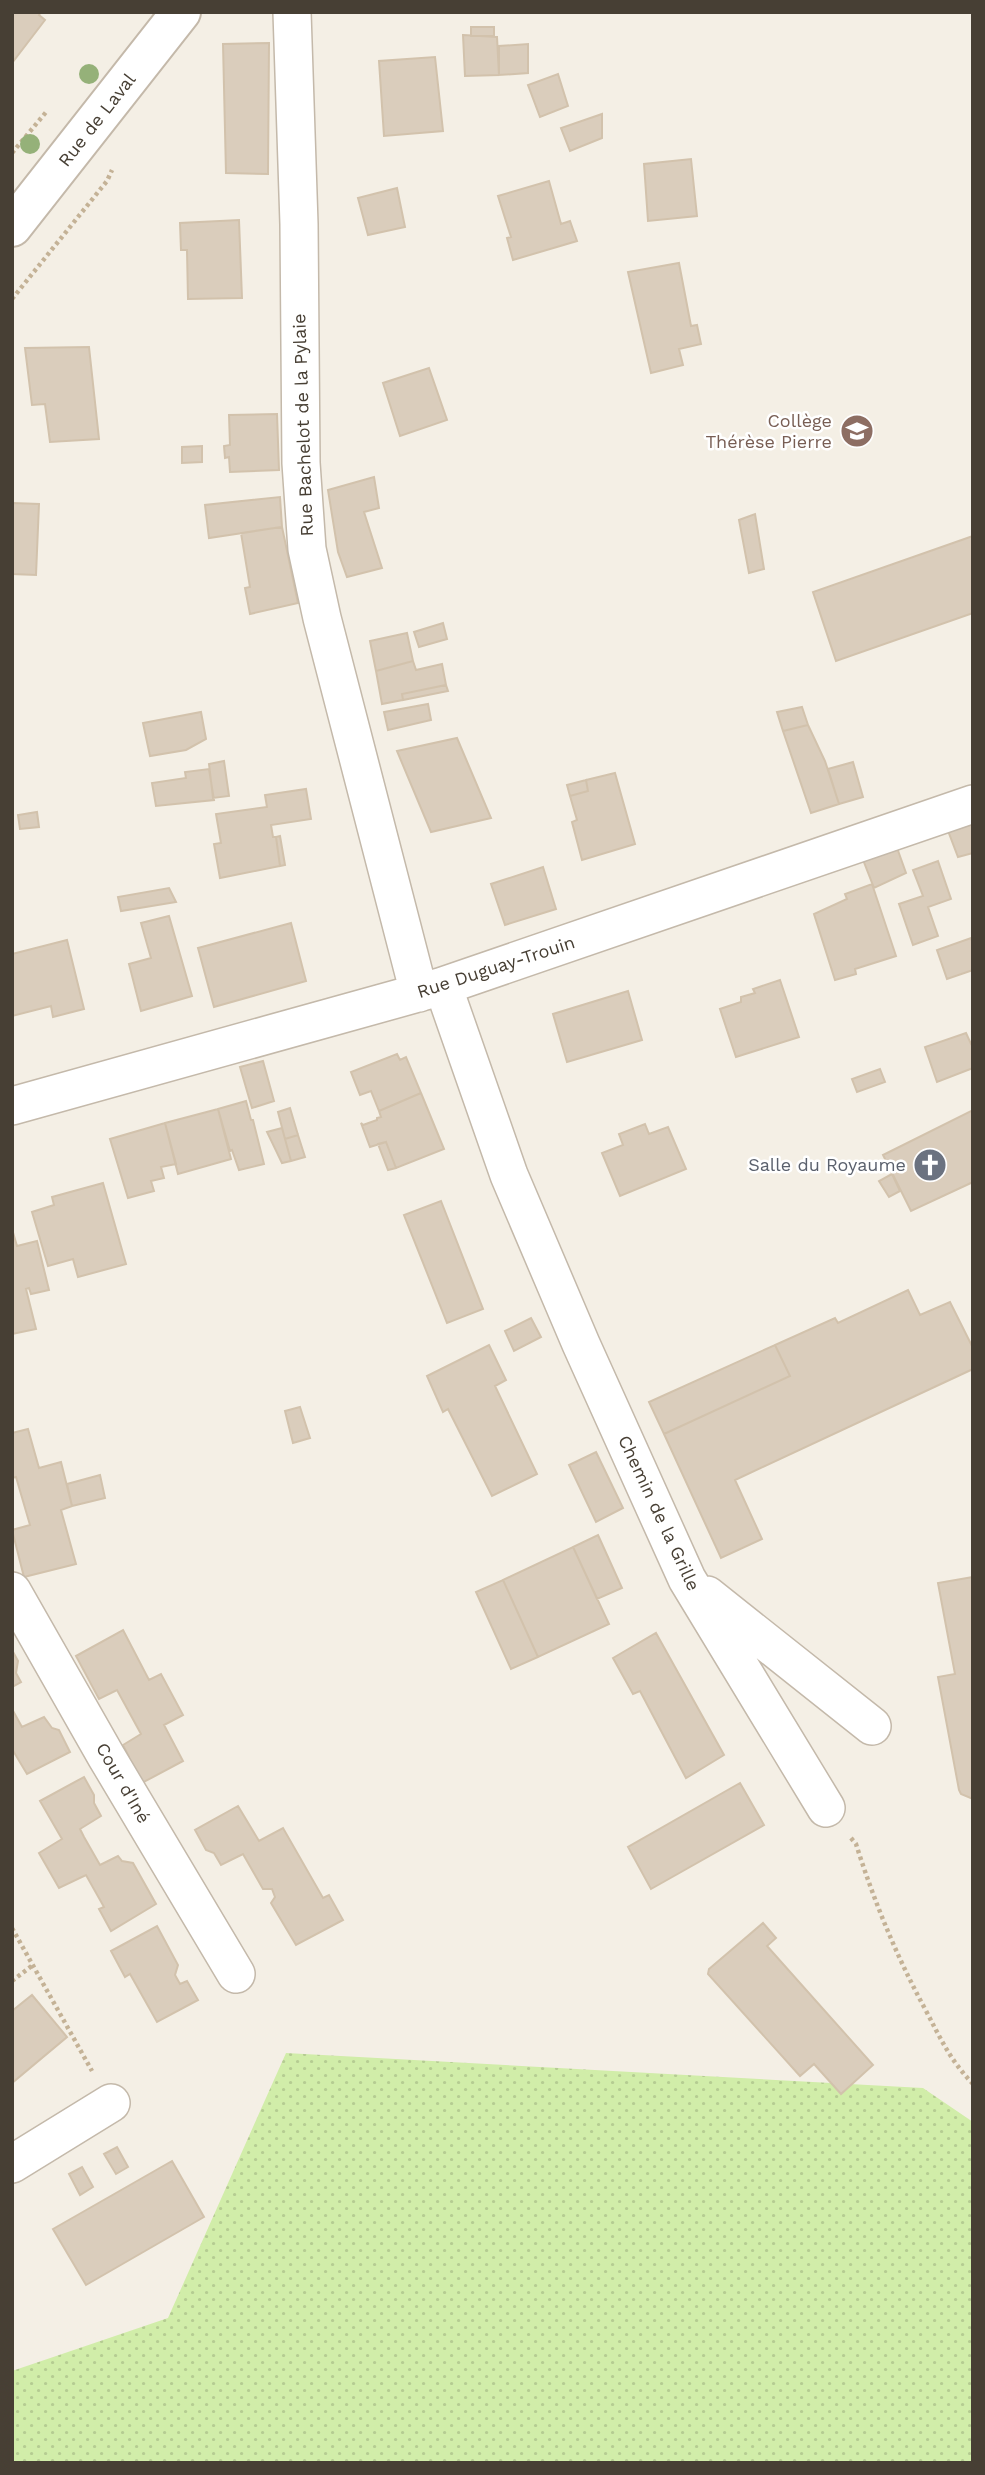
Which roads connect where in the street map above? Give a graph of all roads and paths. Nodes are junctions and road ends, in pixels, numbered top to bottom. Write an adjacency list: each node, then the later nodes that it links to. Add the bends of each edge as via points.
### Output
1 (181, 12): 3 (street, Rue de Laval)
2 (292, 12): 5 (street, Rue Bachelot de la Pylaie, via 301,463 307,549 322,618)
3 (12, 227)
4 (973, 804): 5 (street, Rue Duguay-Trouin)
5 (431, 990): 6 (street, Rue Duguay-Trouin); 7 (street, Chemin de la Grille, via 581,1344)
6 (12, 1106)
7 (687, 1579): 9 (street); 10 (street, Chemin de la Grille)
8 (12, 1591): 13 (street, Cour d'Iné)
9 (872, 1726)
10 (826, 1808): 15 (path, via 856,1844 875,1903 909,1979 953,2063)
11 (12, 1928): 12 (path)
12 (33, 1965): 14 (path); 16 (path)
13 (236, 1974)
14 (12, 1982)
15 (973, 2084)
16 (111, 2103): 17 (street)
17 (12, 2164)

